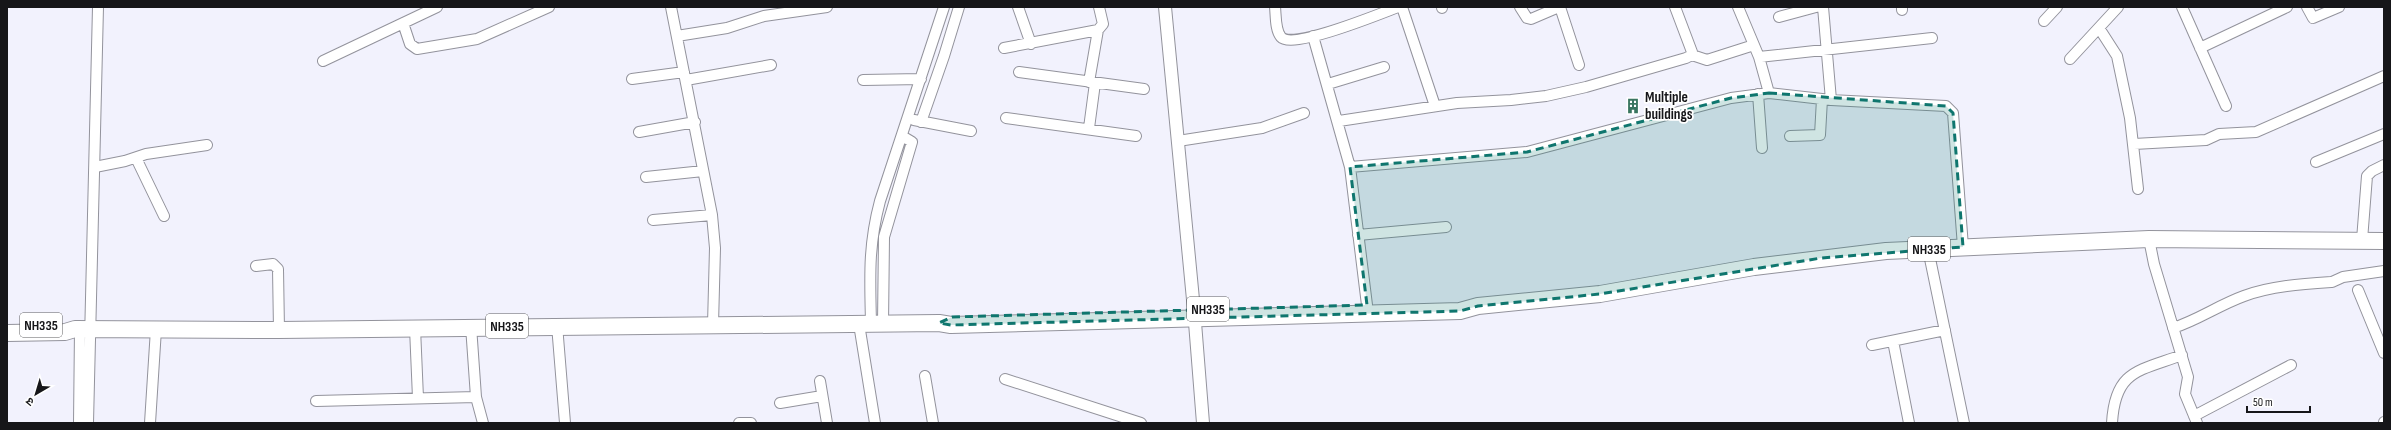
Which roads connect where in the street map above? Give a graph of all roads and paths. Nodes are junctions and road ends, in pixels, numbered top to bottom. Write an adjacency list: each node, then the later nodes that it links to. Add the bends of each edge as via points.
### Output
1 (98, 7): 79 (street)
2 (437, 7): 28 (street)
3 (672, 7): 31 (street)
4 (827, 7): 31 (street, via 764,16 727,28)
5 (944, 7): 50 (street)
6 (959, 7): 65 (street)
7 (1018, 7): 34 (street)
8 (1099, 7): 30 (street, via 1103,24)
9 (1165, 7): 72 (street)
10 (1275, 7): 32 (street, via 1281,37 1288,40)
11 (1398, 7): 32 (street)
12 (1402, 7): 58 (street)
13 (1520, 7): 14 (street, via 1530,19)
14 (1560, 7): 44 (street)
15 (1675, 7): 39 (street)
16 (1738, 7): 35 (street)
17 (1816, 7): 26 (street)
18 (1823, 7): 38 (street)
19 (2057, 7): 27 (street)
20 (2118, 7): 29 (street)
21 (2182, 7): 37 (street)
22 (2287, 7): 37 (street)
23 (2307, 7): 24 (street, via 2313,18)
24 (2339, 7)
25 (544, 8): 28 (street, via 477,39 417,49 410,44)
26 (1779, 17)
27 (2044, 21)
28 (403, 23): 42 (street)
29 (2099, 28): 41 (street); 73 (street, via 2117,56)
30 (1098, 30): 34 (street); 52 (street)
31 (677, 36): 47 (street)
32 (1313, 36): 53 (street)
33 (1932, 38): 38 (street)
34 (1031, 44): 36 (street)
35 (1754, 45): 39 (street, via 1708,60); 40 (street)
36 (1004, 48)
37 (2200, 48): 59 (street)
38 (1828, 50): 40 (street); 57 (street)
39 (1692, 55): 58 (street, via 1586,87 1546,96)
40 (1759, 57): 55 (street)
41 (2070, 59)
42 (323, 62)
43 (771, 65): 47 (street)
44 (1579, 65)
45 (1384, 67): 53 (street)
46 (1019, 72): 52 (street)
47 (685, 76): 49 (street); 64 (street)
48 (2384, 76): 73 (street, via 2256,132 2219,134 2206,140)
49 (632, 79)
50 (921, 79): 51 (street); 62 (street)
51 (863, 80)
52 (1092, 82): 54 (street); 66 (street)
53 (1328, 84): 63 (street)
54 (1144, 89)
55 (1769, 93): 56 (street); 57 (street)
56 (1758, 94): 75 (street); 80 (street, via 1731,98 1527,152)
57 (1826, 100): 71 (street, via 1820,135); 92 (street, via 1946,106 1951,109)
58 (1435, 106): 63 (street)
59 (2226, 106)
60 (1304, 113): 72 (street, via 1262,128)
61 (1006, 118): 66 (street)
62 (908, 119): 65 (street); 100 (street, via 872,231 869,261)
63 (1338, 121): 80 (street)
64 (695, 122): 68 (street); 81 (street)
65 (921, 122): 67 (street)
66 (1088, 128): 70 (street)
67 (972, 131)
68 (639, 132)
69 (2384, 134): 77 (street)
70 (1136, 136)
71 (1790, 136)
72 (1178, 141): 99 (street)
73 (2134, 144): 83 (street)
74 (208, 145): 76 (street, via 146,154)
75 (1762, 148)
76 (136, 158): 79 (street); 85 (street)
77 (2316, 162)
78 (2384, 165): 90 (street, via 2372,170 2367,176)
79 (95, 167): 107 (street)
80 (1350, 167): 88 (street)
81 (703, 171): 82 (street); 84 (street)
82 (646, 176)
83 (2138, 189)
84 (712, 215): 86 (street); 103 (street, via 715,248)
85 (164, 216)
86 (653, 220)
87 (1446, 227): 88 (street)
88 (1358, 235): 97 (street)
89 (2149, 239): 90 (highway, NH335); 92 (highway, NH335); 106 (street)
90 (2362, 240): 91 (highway, NH335)
91 (2384, 241)
92 (1963, 247): 93 (highway, NH335)
93 (1928, 249): 98 (highway, NH335, via 1821,258 1600,294); 110 (street)
94 (256, 266): 109 (street, via 273,264 278,269)
95 (2384, 271): 106 (street, via 2343,277 2332,282 2257,292 2225,304 2193,322)
96 (2358, 290): 114 (street)
97 (1367, 305): 98 (highway, NH335, via 1467,303); 99 (highway, NH335)
98 (1478, 306): 99 (highway, NH335, via 1460,311)
99 (1194, 314): 100 (highway, NH335, via 951,325); 137 (street)
100 (871, 323): 103 (highway, NH335); 134 (street)
101 (7, 325): 107 (highway, NH335, via 66,325)
102 (558, 325): 103 (highway, NH335); 104 (highway, NH335); 130 (street)
103 (713, 325)
104 (471, 326): 105 (highway, NH335); 121 (street)
105 (416, 328): 109 (highway, NH335); 122 (street)
106 (2173, 328): 115 (street)
107 (82, 329): 108 (highway, NH335); 111 (highway, NH335, via 65,332); 126 (street); 127 (street)
108 (156, 329): 109 (highway, NH335); 128 (street)
109 (279, 330)
110 (1946, 330): 112 (street); 139 (street)
111 (7, 333)
112 (1892, 341): 113 (street); 138 (street)
113 (1872, 345)
114 (2384, 353)
115 (2182, 355): 125 (street, via 2188,377 2185,394); 140 (street, via 2135,372 2128,378 2119,387 2115,396)
116 (2291, 365): 125 (street)
117 (926, 376): 135 (street)
118 (1005, 379): 136 (street)
119 (820, 381): 120 (street)
120 (822, 396): 124 (street); 133 (street)
121 (476, 397): 122 (street); 129 (street)
122 (418, 398): 123 (street)
123 (316, 401)
124 (780, 403)
125 (2196, 420)
126 (79, 423)
127 (88, 423)
128 (150, 423)
129 (483, 423)
130 (565, 423)
131 (739, 423): 132 (street)
132 (752, 423)
133 (827, 423)
134 (875, 423)
135 (933, 423)
136 (1142, 423)
137 (1203, 423)
138 (1909, 423)
139 (1964, 423)
140 (2112, 423)

